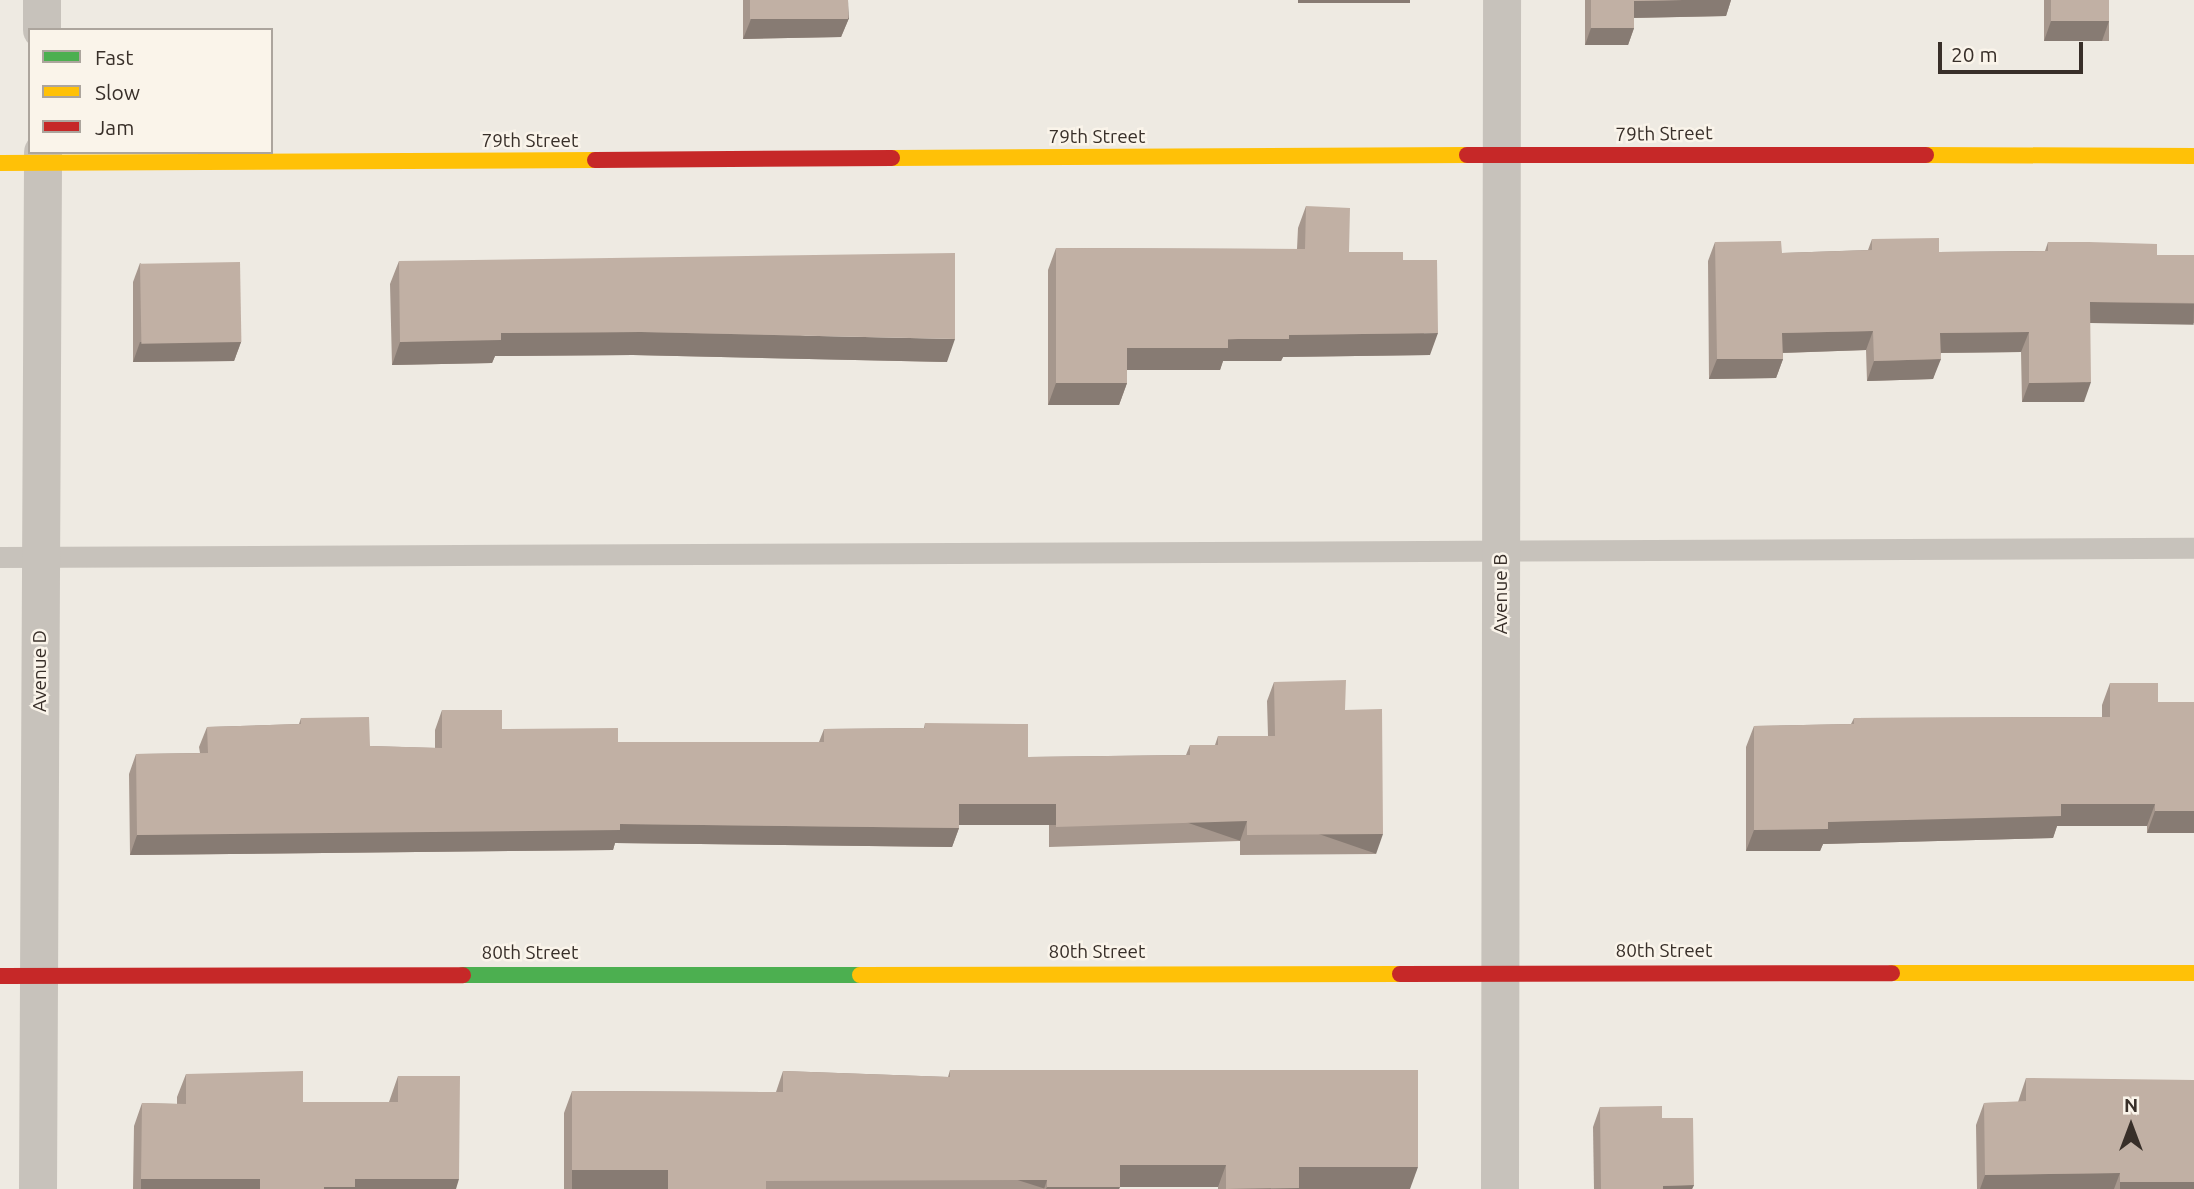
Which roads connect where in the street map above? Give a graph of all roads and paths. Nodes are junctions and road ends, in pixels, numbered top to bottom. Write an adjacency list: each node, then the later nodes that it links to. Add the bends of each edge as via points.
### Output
1 (42, 0): 3 (street)
2 (1502, 0): 5 (street, Avenue B)
3 (42, 28)
4 (2194, 156): 5 (street, 79th Street)
5 (1501, 157): 6 (street, 79th Street); 9 (street, Avenue B)
6 (43, 158): 7 (street, 79th Street); 11 (street, Avenue D)
7 (0, 163)
8 (2194, 548): 9 (lane)
9 (1501, 550): 11 (lane); 12 (street, Avenue B)
10 (0, 557): 11 (lane)
11 (41, 557): 14 (street, Avenue D)
12 (1501, 972): 13 (street, 80th Street); 14 (street, 80th Street); 17 (street, Avenue B)
13 (2194, 973)
14 (39, 975): 15 (street, 80th Street); 16 (street, Avenue D)
15 (0, 976)
16 (38, 1189)
17 (1500, 1189)

